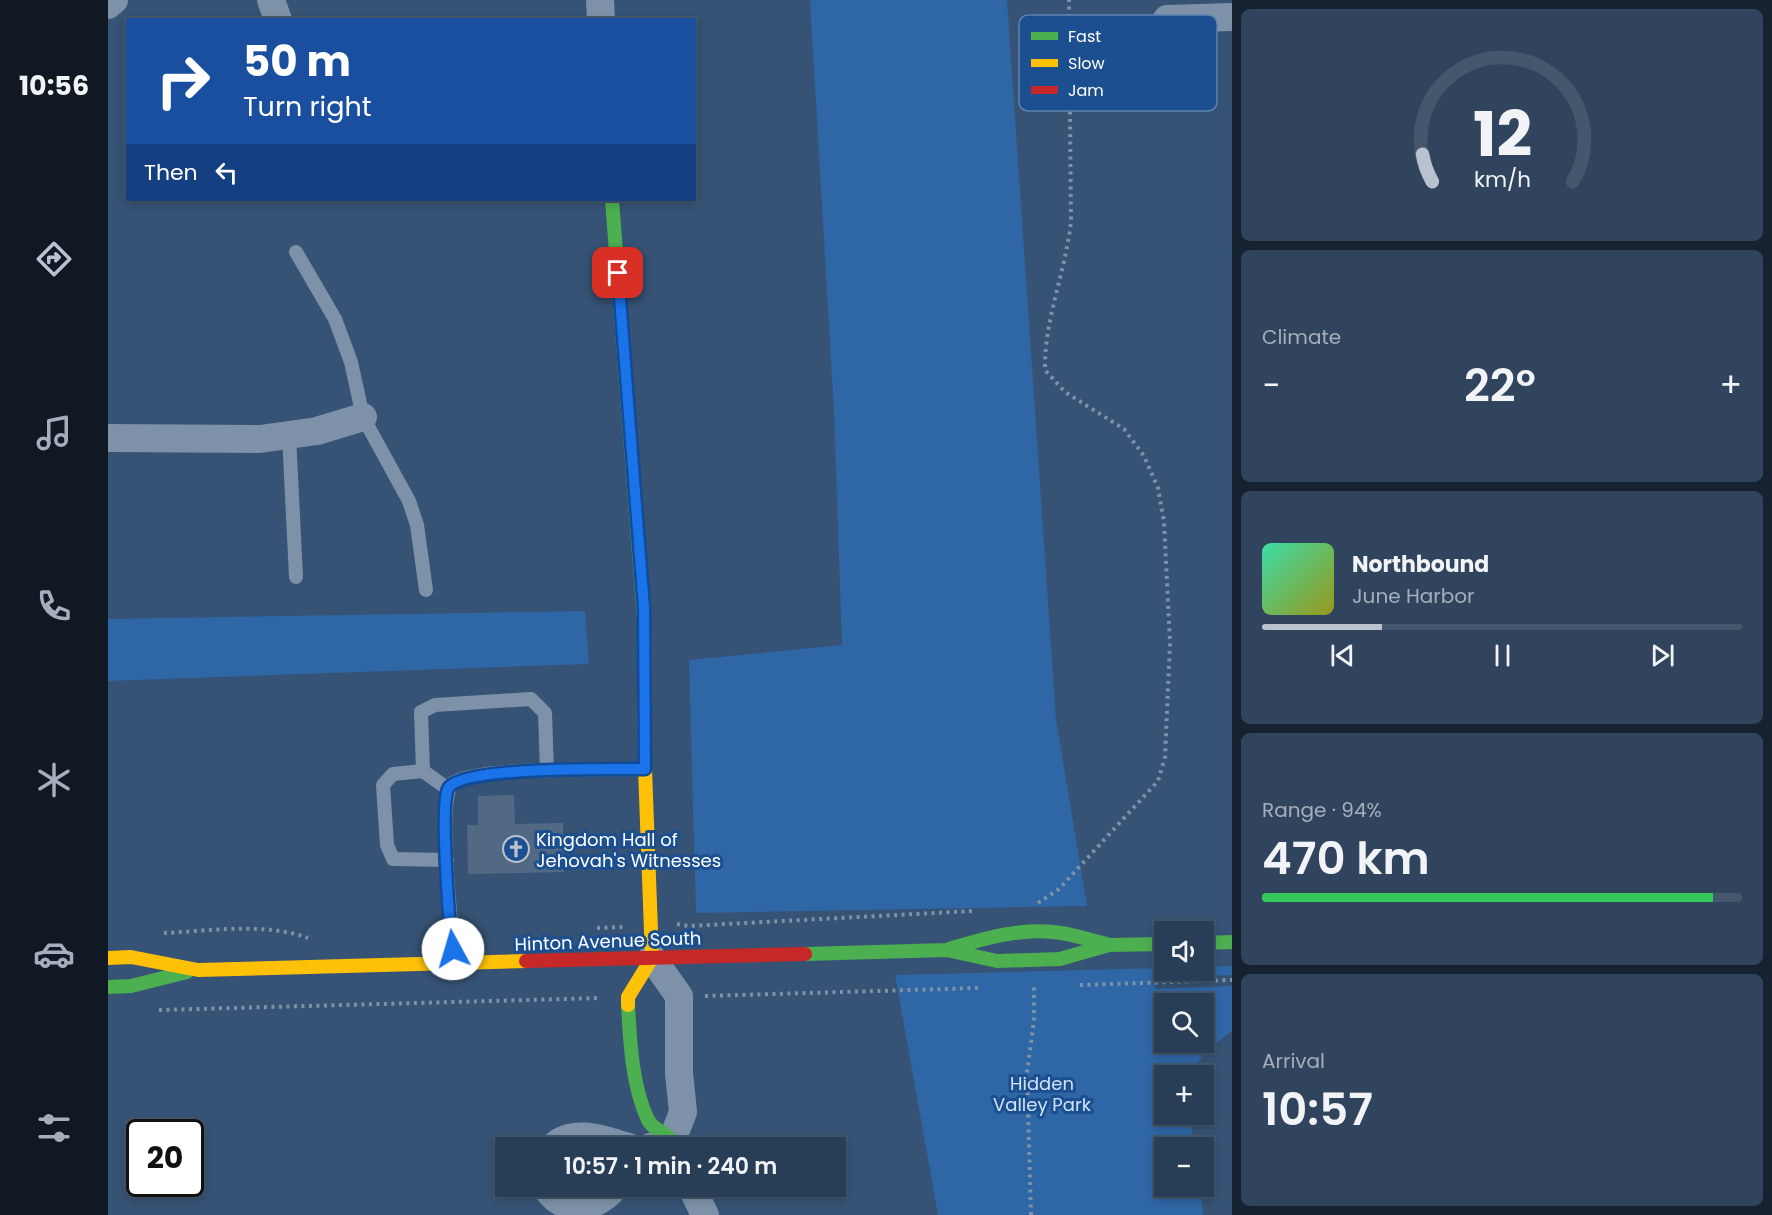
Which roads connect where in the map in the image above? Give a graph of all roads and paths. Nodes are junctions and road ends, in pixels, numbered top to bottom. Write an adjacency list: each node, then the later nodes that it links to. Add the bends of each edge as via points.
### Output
1 (114, 0): 5 (street)
2 (272, 0): 9 (street)
3 (600, 0): 10 (street)
4 (1069, 0): 6 (path)
5 (108, 5)
6 (1069, 15)
7 (1217, 17): 8 (street)
8 (1232, 17)
9 (278, 18)
10 (601, 18)
11 (1070, 111): 24 (path, via 1071,221 1068,251 1044,346 1045,370 1065,392 1124,429 1144,456 1158,488 1164,521 1170,643 1168,726 1158,781 1059,889)
12 (612, 201): 19 (main road, via 644,608)
13 (296, 252): 14 (lane, via 335,319 351,362)
14 (363, 417): 15 (street); 18 (lane, via 409,501 417,525)
15 (290, 435): 16 (street, via 260,439); 17 (lane)
16 (108, 438)
17 (296, 577)
18 (426, 590)
19 (645, 769): 21 (lane); 26 (main road)
20 (423, 771): 21 (lane, via 421,711 435,705 531,699 545,713); 22 (lane); 23 (lane, via 393,774 383,785 387,845 393,859)
21 (547, 771): 22 (lane, via 491,772 465,778)
22 (448, 789): 23 (lane)
23 (447, 860): 37 (lane)
24 (1031, 908)
25 (984, 910): 26 (path, via 689,926)
26 (650, 921): 27 (path); 36 (main road)
27 (588, 929)
28 (155, 933): 29 (path, via 291,931)
29 (309, 938)
30 (1232, 942): 31 (main road)
31 (1214, 943)
32 (1154, 944): 33 (main road, Hinton Avenue South)
33 (1108, 945): 34 (main road, Hinton Avenue South, via 1060,959 997,961); 34 (main road, Hinton Avenue South, via 1059,933 1032,933 995,935)
34 (947, 950): 36 (main road, Hinton Avenue South)
35 (108, 958): 38 (main road, Hinton Avenue South, via 131,957)
36 (652, 958): 37 (main road, Hinton Avenue South); 49 (main road, via 628,997 630,1040 649,1122); 50 (street, via 679,996 683,1112)
37 (456, 963): 38 (main road, Hinton Avenue South)
38 (198, 970): 43 (main road, Hinton Avenue South, via 131,986)
39 (1232, 980): 40 (path)
40 (1069, 985)
41 (1034, 986): 42 (path); 45 (path); 55 (path, via 1027,1074)
42 (1045, 986)
43 (108, 987)
44 (987, 987): 46 (path)
45 (1022, 987)
46 (706, 996)
47 (601, 998): 48 (path)
48 (155, 1010)
49 (661, 1137)
50 (670, 1137)
51 (553, 1197): 52 (street, via 558,1204 578,1209 596,1204)
52 (604, 1197)
53 (697, 1197): 54 (street)
54 (705, 1215)
55 (1031, 1215)

